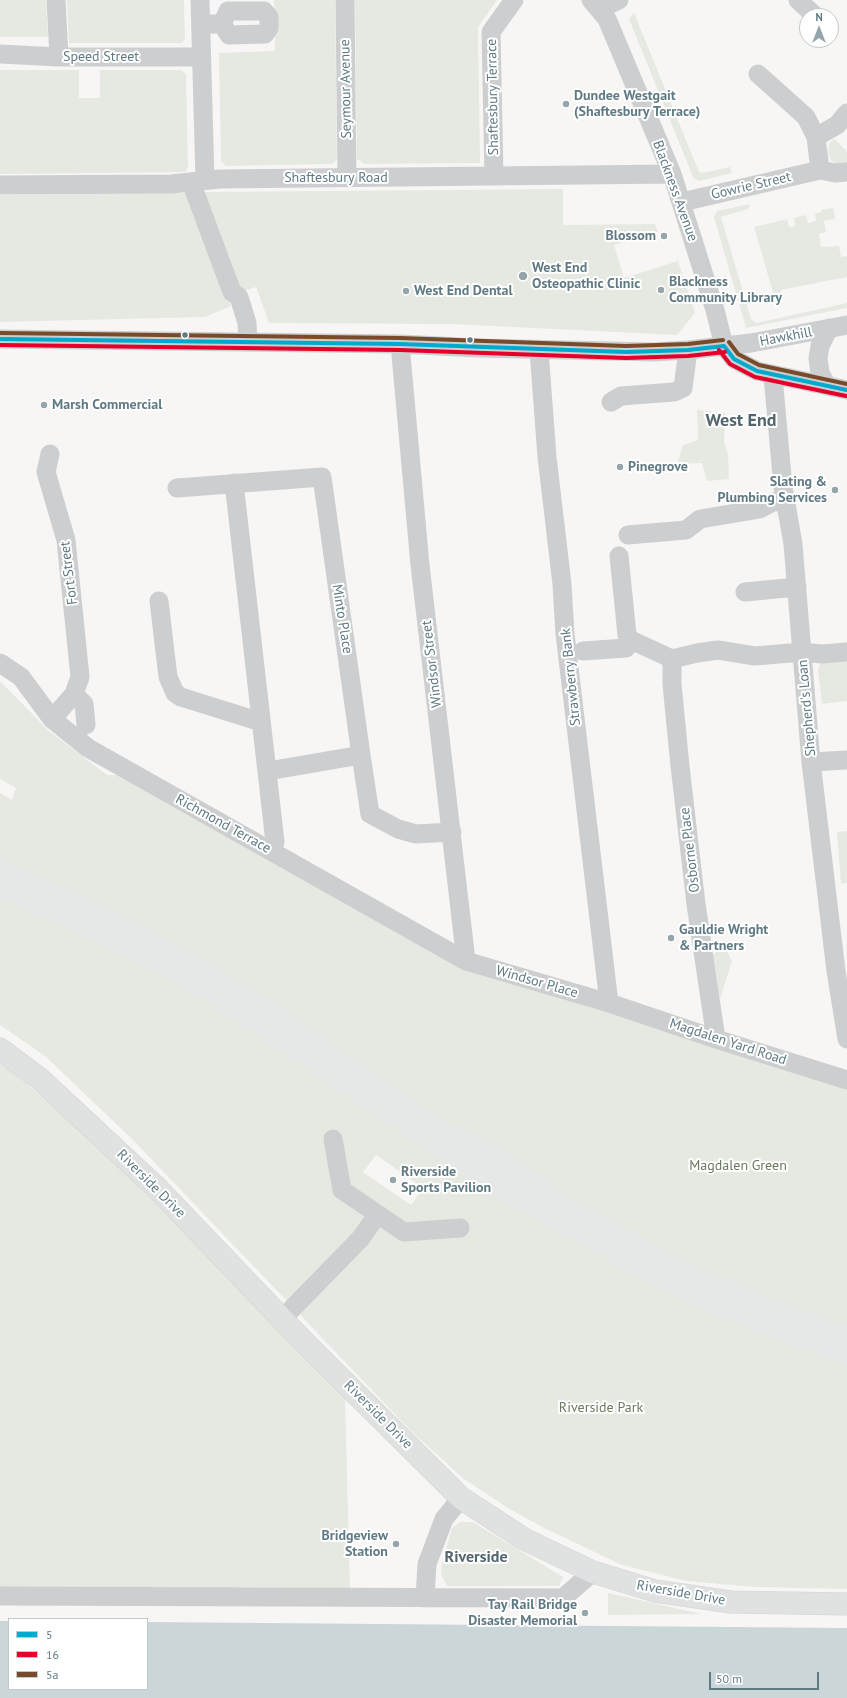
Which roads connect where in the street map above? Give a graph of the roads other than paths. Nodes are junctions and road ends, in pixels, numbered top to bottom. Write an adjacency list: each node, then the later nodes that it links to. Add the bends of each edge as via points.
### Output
1 (56, 0): 10 (street)
2 (200, 0): 7 (street)
3 (345, 0): 19 (street, Seymour Avenue)
4 (514, 0): 18 (street, Shaftesbury Terrace, via 491,32)
5 (619, 0): 6 (street)
6 (595, 4): 17 (street, Blackness Avenue, via 607,19)
7 (200, 24): 8 (street); 11 (street)
8 (222, 24)
9 (0, 54): 10 (street, Speed Street)
10 (59, 57): 11 (street, Speed Street)
11 (201, 57): 20 (street)
12 (770, 78): 14 (street, via 806,116)
13 (847, 113): 14 (street, via 837,125)
14 (816, 137): 15 (street)
15 (820, 170): 16 (street, Gowrie Street); 22 (street, Gowrie Street)
16 (847, 172)
17 (672, 174): 18 (street, Shaftesbury Road); 22 (street, Blackness Avenue)
18 (494, 176): 19 (street, Shaftesbury Road)
19 (347, 178): 20 (street, Shaftesbury Road)
20 (198, 181): 21 (street, Shaftesbury Road, via 171,184); 25 (street, via 215,250 232,292 239,297 247,323)
21 (0, 185)
22 (682, 202): 27 (street, Blackness Avenue)
23 (838, 327): 27 (street, Hawkhill); 31 (street, via 820,346 820,373)
24 (0, 339): 25 (street, Hawkhill)
25 (248, 342): 26 (street, Hawkhill)
26 (400, 344): 28 (street, Hawkhill); 57 (street, Windsor Street, via 420,565)
27 (724, 346): 29 (street, Hawkhill); 30 (street, via 734,359 745,366)
28 (539, 350): 29 (street, Hawkhill); 60 (street, Strawberry Bank, via 546,450 562,584 565,634)
29 (688, 350): 33 (street, via 682,388 674,392 621,396)
30 (772, 376): 31 (street); 37 (street, Shepherd's Loan, via 783,487)
31 (827, 386): 32 (street)
32 (847, 390)
33 (611, 402)
34 (50, 454): 49 (street, Fort Street, via 46,472 66,540 80,677)
35 (234, 483): 36 (street, Minto Place); 51 (street); 53 (street, Minto Place, via 322,477)
36 (177, 488)
37 (787, 501): 38 (street, via 773,502 760,509 700,519 686,530); 40 (street, Shepherd's Loan)
38 (628, 535)
39 (619, 556): 43 (street, via 626,629)
40 (797, 587): 41 (street); 45 (street, Shepherd's Loan)
41 (744, 592)
42 (160, 601): 51 (street, via 168,677 175,693 181,698)
43 (631, 640): 44 (street, via 626,648); 47 (street)
44 (583, 651)
45 (802, 652): 46 (street); 47 (street, via 755,656 718,650 697,652); 55 (street, Shepherd's Loan)
46 (847, 652)
47 (672, 659): 61 (street, Osborne Place, via 679,759 696,904)
48 (0, 663): 50 (street, Richmond Terrace, via 21,677)
49 (74, 694): 50 (street, Fort Street); 52 (street, via 84,704)
50 (52, 719): 58 (street, Richmond Terrace, via 88,748)
51 (261, 722): 56 (street)
52 (86, 725)
53 (361, 755): 56 (street); 57 (street, via 370,814 398,829 416,834)
54 (847, 760): 55 (street)
55 (811, 762): 62 (street, Shepherd's Loan, via 836,971)
56 (268, 771): 58 (street, via 276,842)
57 (452, 832): 59 (street, Windsor Street)
58 (271, 851): 59 (street, Richmond Terrace)
59 (466, 961): 60 (street, Windsor Place)
60 (609, 1003): 61 (street, Magdalen Yard Road)
61 (716, 1039): 64 (street, Magdalen Yard Road)
62 (847, 1039)
63 (0, 1049): 68 (main road, Riverside Drive, via 40,1079 116,1148)
64 (847, 1080)
65 (333, 1139): 66 (street, via 342,1190)
66 (377, 1215): 67 (street, via 404,1232); 68 (street, via 361,1238)
67 (460, 1228)
68 (282, 1319): 69 (main road, Riverside Drive)
69 (461, 1498): 70 (main road, Riverside Drive, via 524,1539); 72 (street, via 444,1518 430,1557 425,1579)
70 (592, 1572): 72 (street, via 563,1598); 73 (main road, Riverside Drive, via 655,1591 731,1602)
71 (0, 1596): 72 (street)
72 (425, 1598)
73 (847, 1604)

